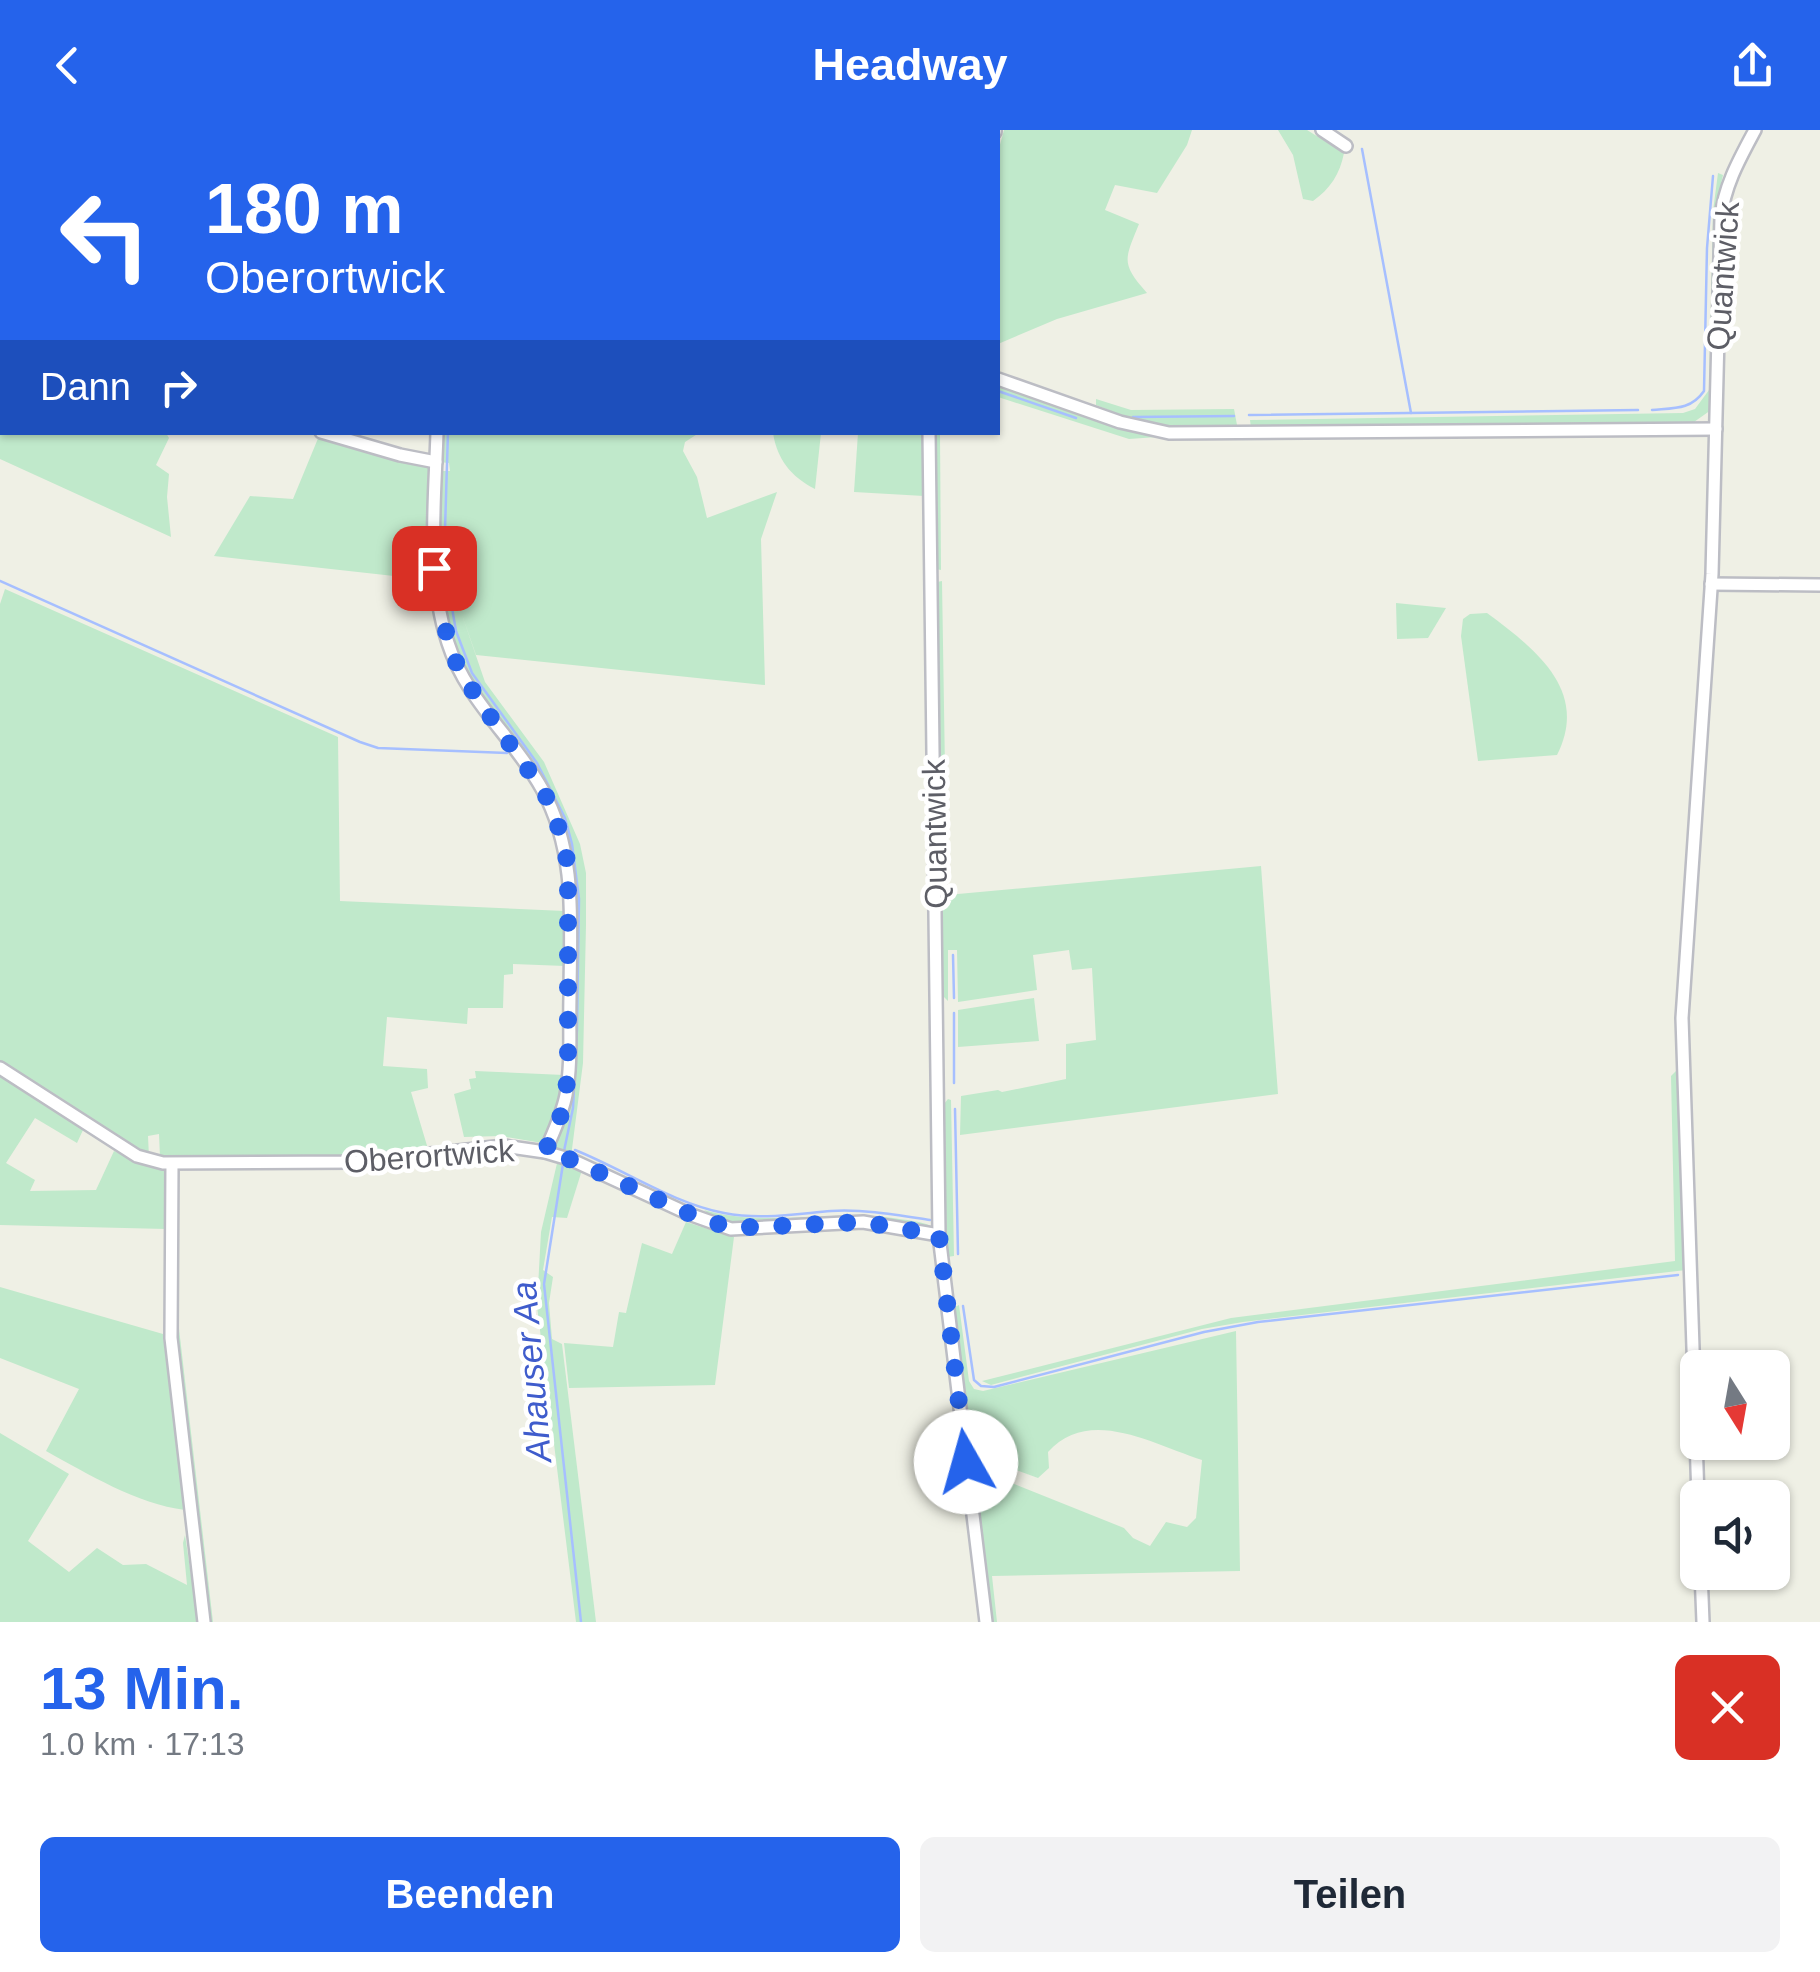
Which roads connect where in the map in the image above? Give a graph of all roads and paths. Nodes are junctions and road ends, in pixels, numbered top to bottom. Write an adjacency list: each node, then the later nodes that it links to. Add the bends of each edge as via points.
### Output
1 (1322, 130): 3 (street)
2 (1756, 130): 5 (street, Quantwick, via 1723,200)
3 (1346, 146)
4 (1000, 380): 5 (street, via 1169,433)
5 (1716, 429): 10 (street, Quantwick)
6 (332, 435): 9 (street)
7 (437, 435): 9 (street)
8 (929, 435): 15 (street, Quantwick)
9 (436, 462): 13 (street, via 434,558 448,643 471,689 544,792 568,864 568,1077)
10 (1711, 584): 11 (street); 16 (street, Quantwick, via 1682,1018)
11 (1820, 585)
12 (0, 1068): 14 (street, Oberortwick, via 137,1156)
13 (545, 1152): 14 (street, Oberortwick, via 504,1146 356,1162); 15 (street, Oberortwick, via 730,1228 863,1222)
14 (172, 1164): 18 (street, via 171,1338)
15 (939, 1235): 19 (street)
16 (1697, 1480)
17 (1702, 1590): 20 (street)
18 (204, 1622)
19 (986, 1622)
20 (1704, 1622)

